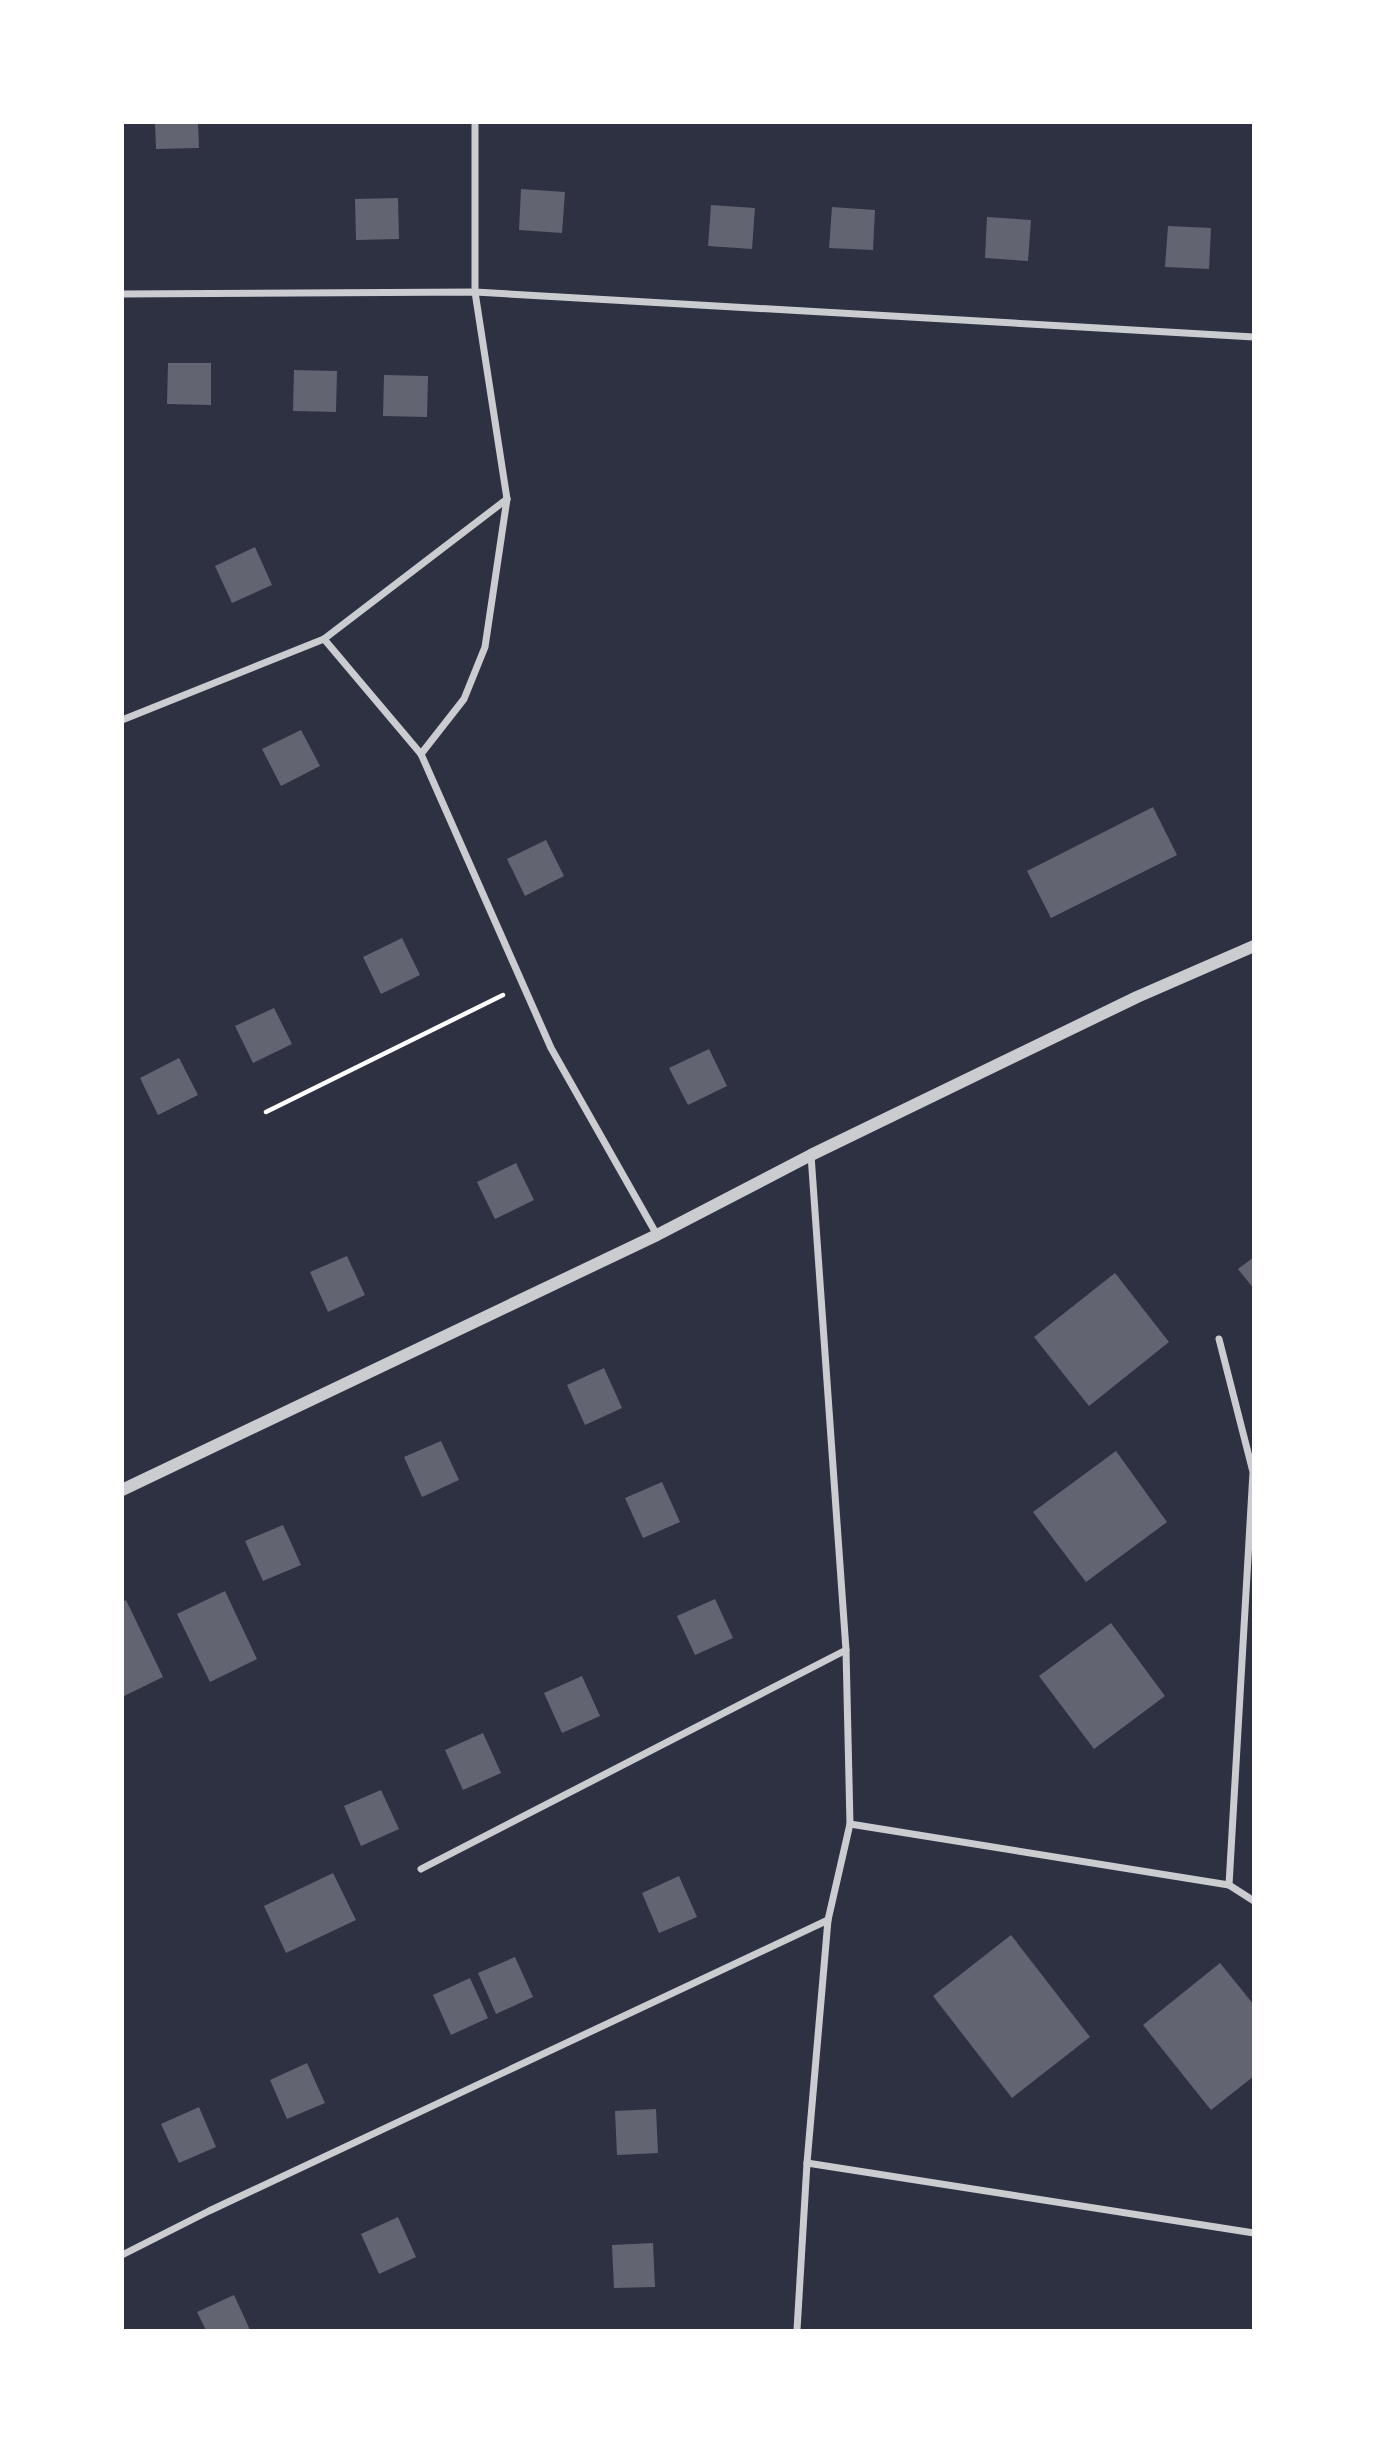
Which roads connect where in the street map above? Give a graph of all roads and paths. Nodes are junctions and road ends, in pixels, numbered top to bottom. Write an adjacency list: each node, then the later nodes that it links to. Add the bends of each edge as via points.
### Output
1 (475, 122): 2 (street)
2 (475, 292): 3 (street); 4 (street); 5 (street)
3 (122, 294)
4 (1254, 337)
5 (507, 499): 6 (street); 8 (street, via 485,647 464,699)
6 (324, 639): 7 (street); 8 (street)
7 (122, 720)
8 (421, 754): 10 (street)
9 (1254, 946): 12 (street, via 1137,997)
10 (523, 986): 11 (path); 13 (street, via 551,1048)
11 (266, 1112)
12 (811, 1155): 13 (street); 17 (street)
13 (657, 1235): 16 (street)
14 (1219, 1339): 15 (street)
15 (1253, 1472): 20 (street)
16 (122, 1490)
17 (846, 1650): 18 (street); 19 (street)
18 (850, 1824): 20 (street); 22 (street)
19 (421, 1869)
20 (1228, 1885): 21 (street)
21 (1254, 1901)
22 (828, 1920): 23 (street); 25 (street)
23 (807, 2163): 24 (street); 26 (street)
24 (1254, 2233)
25 (122, 2255)
26 (797, 2330)

